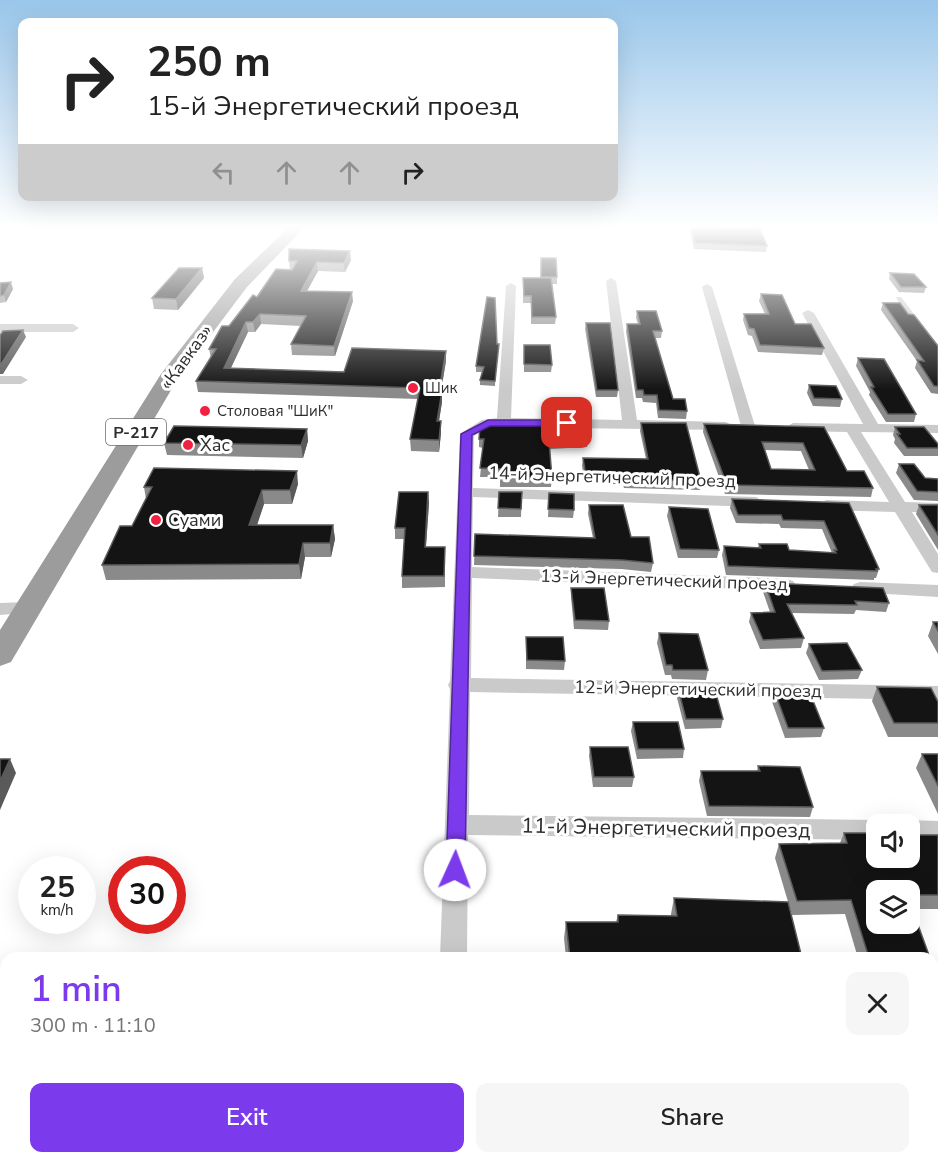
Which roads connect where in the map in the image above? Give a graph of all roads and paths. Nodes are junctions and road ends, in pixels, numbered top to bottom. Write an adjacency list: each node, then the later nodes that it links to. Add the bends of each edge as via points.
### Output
1 (243, 281): 28 (highway, «Кавказ» / Р-217, via 168,378)
2 (611, 281): 13 (street)
3 (511, 286): 12 (street)
4 (706, 287): 14 (street)
5 (899, 298): 9 (lane)
6 (808, 313): 16 (street)
7 (0, 328): 8 (street)
8 (73, 328)
9 (925, 332)
10 (0, 380): 11 (street)
11 (21, 380)
12 (504, 422): 13 (street); 18 (street, via 488,423 467,434)
13 (630, 424): 14 (street)
14 (748, 426): 15 (street)
15 (850, 427): 16 (street); 21 (street)
16 (873, 428): 17 (street)
17 (938, 429)
18 (465, 492): 19 (street, 14-й Энергетический проезд); 24 (street)
19 (774, 502)
20 (808, 504): 21 (street)
21 (900, 508): 22 (street); 23 (street)
22 (938, 508)
23 (938, 568)
24 (462, 572): 25 (street, 13-й Энергетический проезд); 31 (street)
25 (807, 586)
26 (843, 587): 27 (street)
27 (938, 591)
28 (28, 608): 29 (street); 30 (highway, «Кавказ» / Р-217)
29 (0, 609)
30 (0, 655)
31 (459, 685): 32 (street, 12-й Энергетический проезд); 33 (street)
32 (938, 693)
33 (457, 825): 34 (street, 11-й Энергетический проезд); 37 (street)
34 (866, 830)
35 (920, 830): 36 (street)
36 (938, 831)
37 (453, 952)

